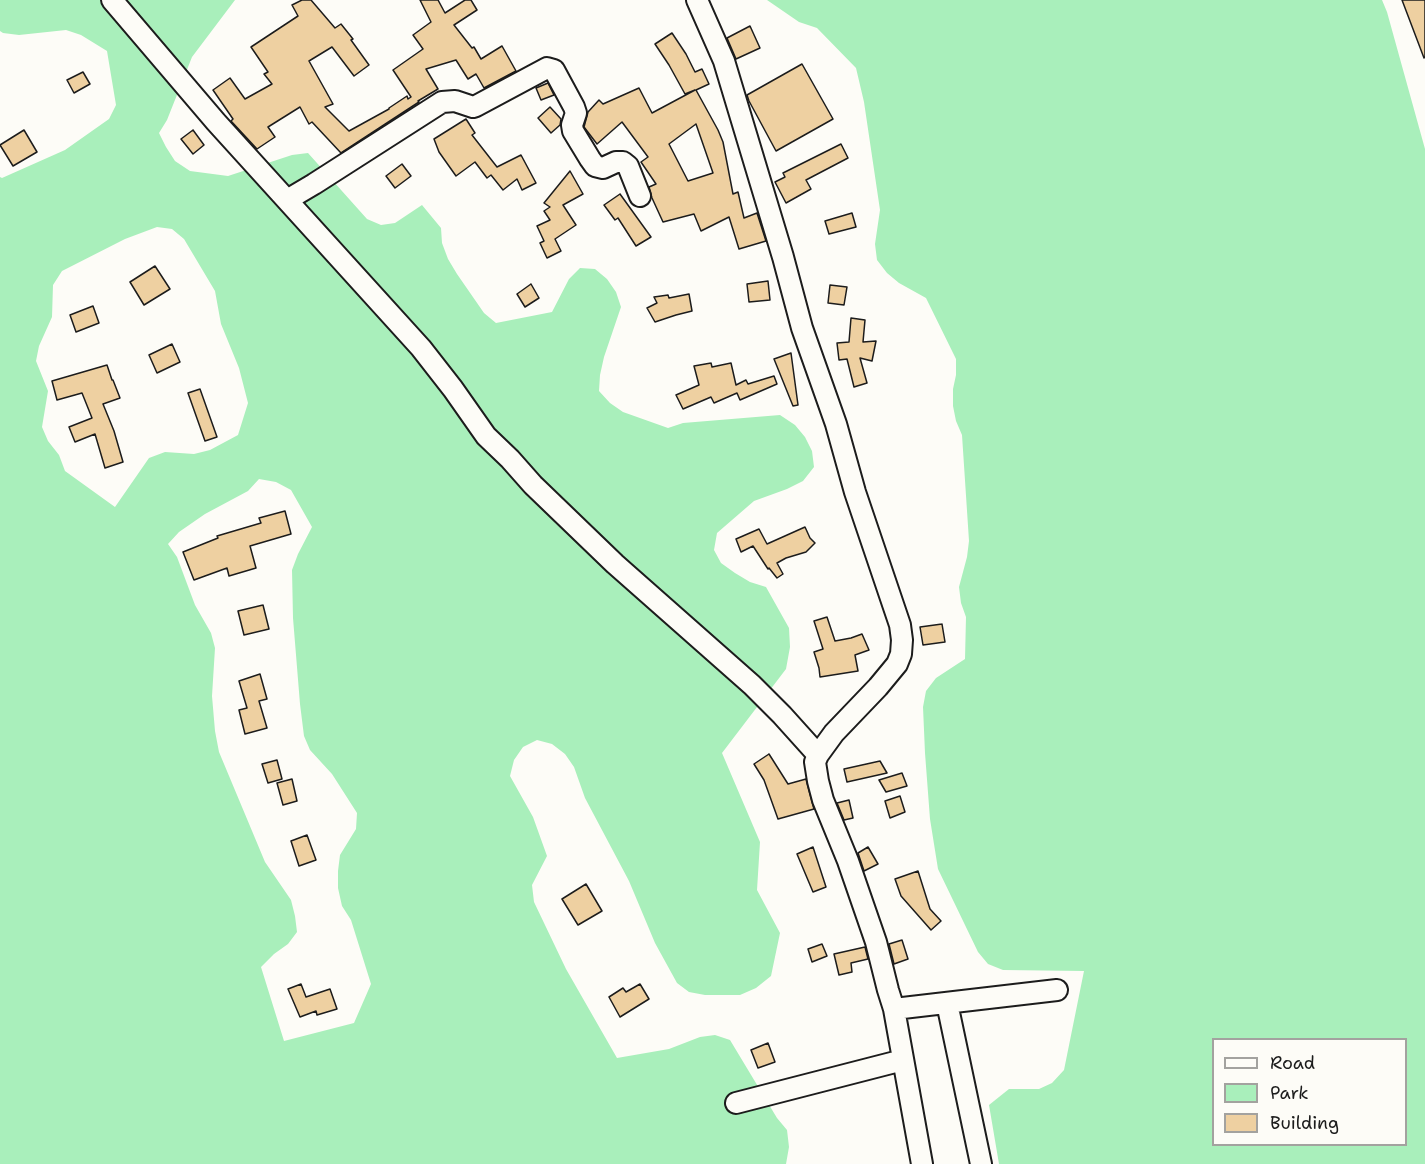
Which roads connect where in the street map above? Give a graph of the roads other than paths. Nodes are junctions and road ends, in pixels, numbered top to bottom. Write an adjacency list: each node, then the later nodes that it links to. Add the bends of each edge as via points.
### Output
1 (112, 0): 4 (street)
2 (697, 0): 5 (street, via 724,61 802,328 900,625 901,654 897,664)
3 (640, 196): 4 (street, via 628,166 616,162 603,168 590,159 573,131 574,107 554,70 547,68 473,107 455,101 442,102)
4 (287, 200): 5 (street, via 421,348 486,436 615,564 752,685)
5 (818, 755): 8 (street, via 815,762 823,800 876,942)
6 (1057, 990): 7 (street)
7 (947, 1003): 8 (street); 12 (street)
8 (894, 1009): 9 (street)
9 (903, 1060): 10 (street); 11 (street)
10 (736, 1102)
11 (922, 1164)
12 (981, 1164)

